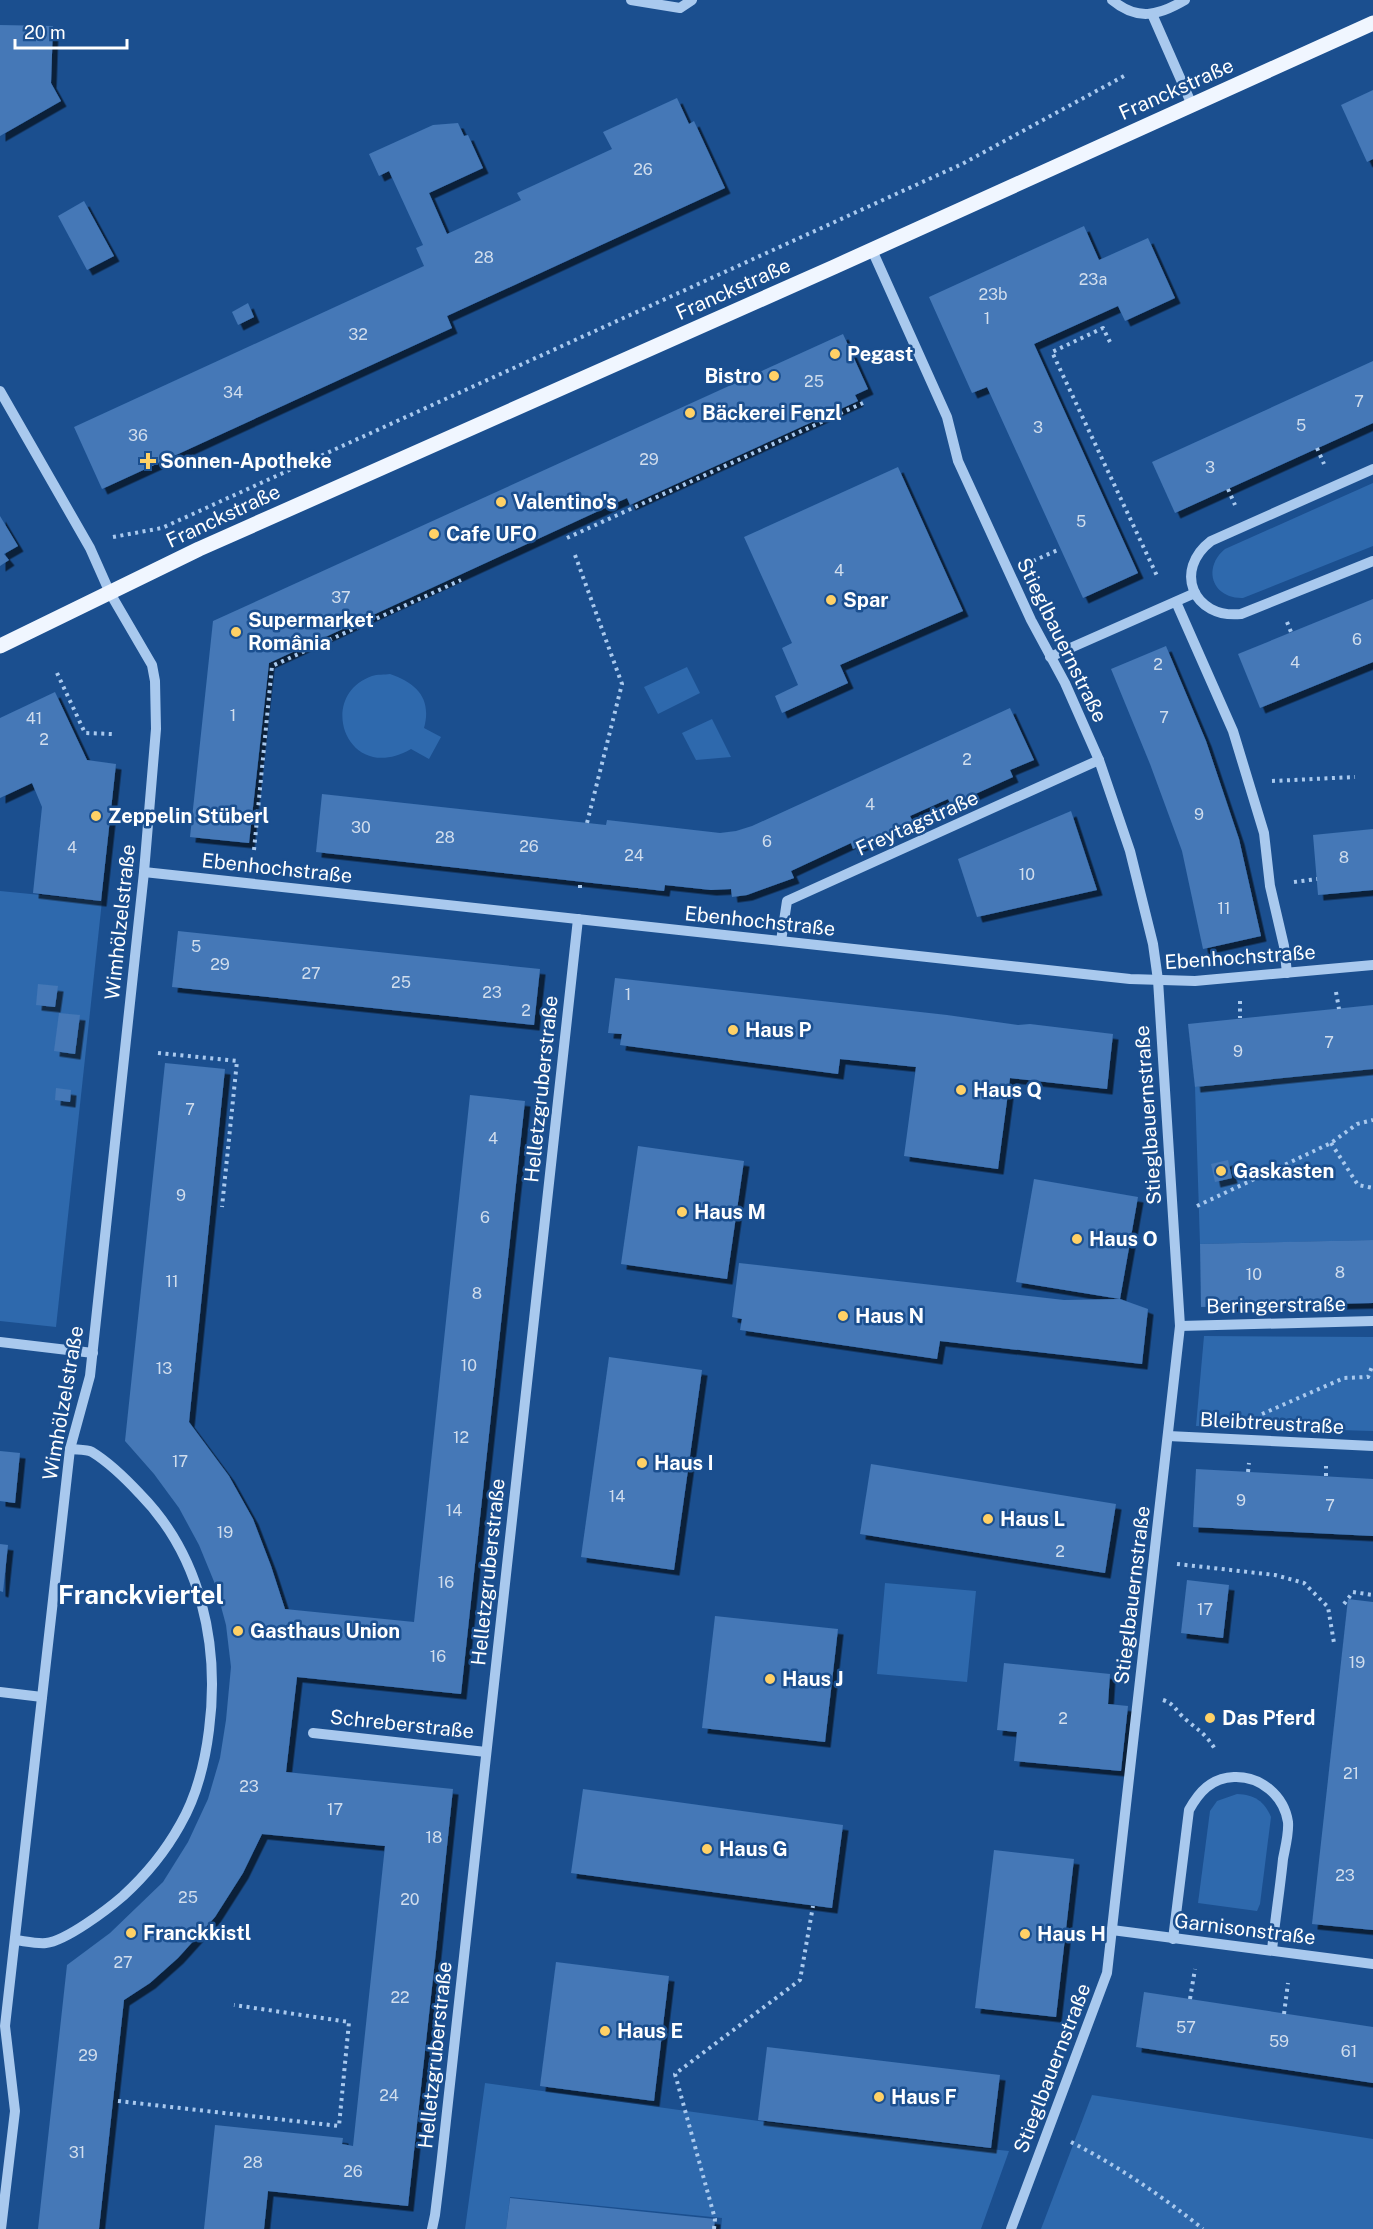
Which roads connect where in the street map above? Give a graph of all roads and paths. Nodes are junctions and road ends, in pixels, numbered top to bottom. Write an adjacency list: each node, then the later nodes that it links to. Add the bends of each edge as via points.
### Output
1 (631, 0): 2 (street, via 680,8)
2 (692, 0)
3 (1112, 0): 5 (street, via 1139,15)
4 (1185, 0): 5 (street)
5 (1152, 14): 8 (street)
6 (1373, 23): 8 (main road, Franckstraße)
7 (1124, 76): 18 (path, via 962,164 162,528)
8 (1192, 105): 9 (main road, Franckstraße)
9 (872, 250): 26 (main road, Franckstraße, via 199,549); 30 (street, Stieglbauernstraße, via 947,417 958,461)
10 (1110, 342): 24 (path, via 1103,328 1052,352)
11 (0, 391): 26 (street, via 90,548)
12 (863, 403): 19 (path)
13 (1317, 448): 14 (path)
14 (1326, 469)
15 (1373, 469): 27 (street, via 1211,541 1194,560 1191,572)
16 (1228, 489): 17 (path)
17 (1237, 509)
18 (113, 537)
19 (567, 538)
20 (1060, 549): 22 (path)
21 (574, 555): 36 (path, via 622,684)
22 (1033, 561)
23 (1373, 561): 27 (street, via 1241,614 1228,616 1216,612)
24 (1158, 578)
25 (461, 580): 37 (path, via 272,666)
26 (110, 593): 29 (main road, Franckstraße); 38 (street, Wimhölzelstraße, via 152,665 155,681 156,729)
27 (1195, 594): 28 (street)
28 (1176, 602): 30 (street); 35 (street, via 1233,731)
29 (0, 646)
30 (1050, 657): 33 (street, Stieglbauernstraße)
31 (57, 674): 32 (path, via 85,733)
32 (112, 734)
33 (1099, 760): 44 (street, Freytagstraße, via 787,901); 47 (street, Stieglbauernstraße, via 1130,851)
34 (1355, 777): 35 (path, via 1263,781)
35 (1250, 786): 46 (street, via 1264,833)
36 (587, 823)
37 (254, 850)
38 (144, 872): 43 (street, Ebenhochstraße); 61 (street, Wimhölzelstraße)
39 (1317, 879): 41 (path)
40 (580, 881): 42 (path)
41 (1284, 883)
42 (580, 888)
43 (578, 919): 44 (street, Ebenhochstraße); 76 (street, Helletzgruberstraße)
44 (781, 941): 47 (street, Ebenhochstraße)
45 (1373, 965): 46 (street, Ebenhochstraße)
46 (1287, 973): 47 (street, Ebenhochstraße, via 1195,981)
47 (1158, 980): 59 (street, Stieglbauernstraße)
48 (1335, 990): 50 (path)
49 (1240, 999): 51 (path)
50 (1339, 1009)
51 (1240, 1018)
52 (158, 1053): 56 (path, via 237,1061)
53 (1373, 1120): 54 (path, via 1357,1124)
54 (1331, 1143): 55 (path, via 1358,1185); 57 (path)
55 (1373, 1188)
56 (222, 1207)
57 (1191, 1208)
58 (1373, 1321): 59 (street, Beringerstraße)
59 (1180, 1326): 64 (street, Stieglbauernstraße)
60 (0, 1342): 61 (street)
61 (93, 1353): 66 (street, Wimhölzelstraße)
62 (1373, 1364): 63 (path, via 1368,1377)
63 (1344, 1378)
64 (1168, 1436): 65 (street, Bleibtreustraße); 78 (street, Stieglbauernstraße)
65 (1373, 1446)
66 (70, 1449): 72 (street, Wimhölzelstraße); 80 (street, via 90,1451 122,1475 150,1504 191,1569 211,1642 211,1718 196,1790 162,1854 138,1882 80,1928 47,1943)
67 (1177, 1564): 70 (path, via 1275,1575 1304,1583 1328,1607)
68 (1373, 1595): 69 (path, via 1353,1592)
69 (1344, 1604)
70 (1334, 1643)
71 (0, 1692): 72 (street)
72 (42, 1696): 80 (street, Wimhölzelstraße)
73 (1163, 1700): 75 (path, via 1171,1702 1207,1735)
74 (313, 1733): 76 (street, Schreberstraße)
75 (1215, 1749)
76 (486, 1752): 91 (street, Helletzgruberstraße)
77 (813, 1906): 92 (path, via 800,1980 675,2074 715,2219)
78 (1112, 1930): 79 (street, Garnisonstraße); 93 (street, Stieglbauernstraße, via 1107,1973)
79 (1173, 1939): 81 (street, Garnisonstraße); 81 (street, via 1189,1810 1209,1784 1240,1777 1271,1789 1282,1802 1288,1824)
80 (15, 1940): 90 (street, Wimhölzelstraße, via 5,2026 15,2111)
81 (1272, 1950): 82 (street, Garnisonstraße)
82 (1373, 1964)
83 (1195, 1969): 85 (path)
84 (1288, 1983): 87 (path)
85 (1190, 1999)
86 (234, 2005): 88 (path, via 349,2022 339,2126)
87 (1284, 2014)
88 (118, 2101)
89 (1070, 2141): 94 (path, via 1131,2177)
90 (1, 2229)
91 (432, 2229)
92 (714, 2229)
93 (1011, 2229)
94 (1203, 2229)

